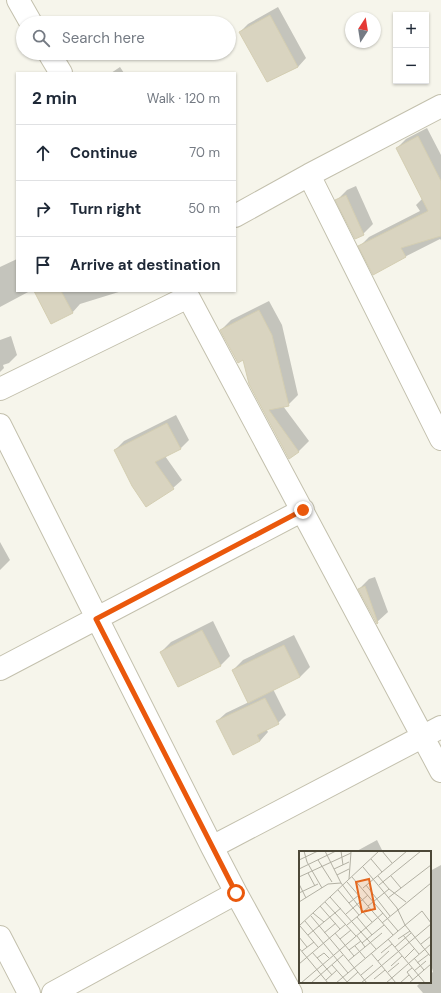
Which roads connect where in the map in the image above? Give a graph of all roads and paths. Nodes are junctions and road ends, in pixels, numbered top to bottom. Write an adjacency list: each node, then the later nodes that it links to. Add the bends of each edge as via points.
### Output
1 (18, 0): 2 (street)
2 (27, 16)
3 (53, 60): 4 (street)
4 (60, 72)
5 (441, 106): 6 (street)
6 (309, 175): 7 (street); 10 (street)
7 (236, 215)
8 (187, 294): 9 (street); 12 (street)
9 (0, 389)
10 (439, 428)
11 (2, 434): 13 (street)
12 (303, 510): 13 (street); 15 (street)
13 (96, 619): 14 (street); 17 (street)
14 (0, 669)
15 (432, 732): 16 (street); 17 (street)
16 (441, 771)
17 (212, 847): 18 (street)
18 (236, 893): 21 (street); 22 (street)
19 (0, 937): 20 (street)
20 (29, 993)
21 (53, 993)
22 (291, 993)

